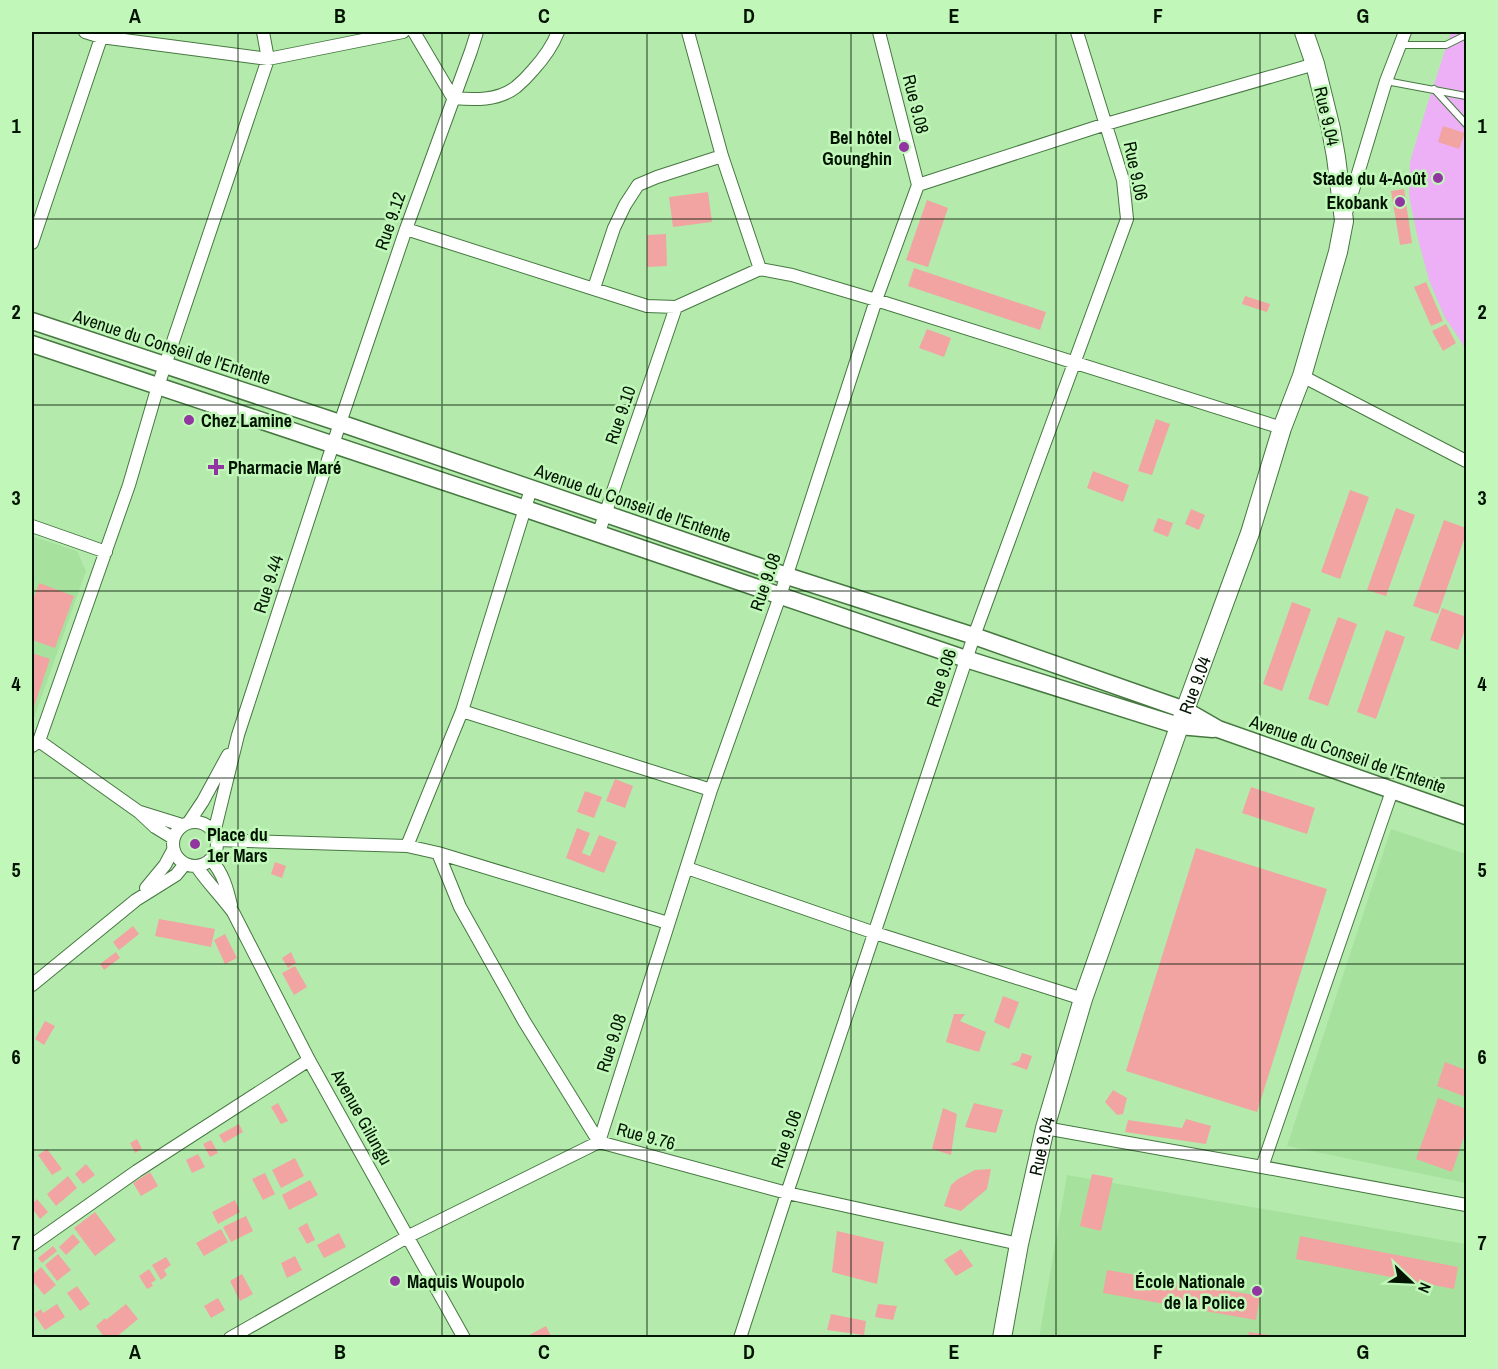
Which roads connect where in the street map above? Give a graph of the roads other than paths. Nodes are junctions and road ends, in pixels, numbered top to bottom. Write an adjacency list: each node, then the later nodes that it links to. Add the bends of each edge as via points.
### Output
1 (85, 32): 12 (street)
2 (263, 32): 15 (street)
3 (403, 32): 15 (street)
4 (414, 32): 20 (street)
5 (477, 32): 20 (street, Rue 9.12)
6 (558, 32): 20 (street, via 547,55 517,87 486,98)
7 (688, 32): 23 (street)
8 (879, 32): 24 (street, Rue 9.08)
9 (1077, 32): 21 (street, Rue 9.06)
10 (1304, 32): 16 (main road, Rue 9.04)
11 (1405, 32): 14 (street)
12 (102, 34): 15 (street); 27 (street)
13 (1467, 35): 14 (lane, via 1446,45)
14 (1400, 45): 17 (street)
15 (268, 59): 35 (street)
16 (1315, 64): 21 (street); 25 (main road, Rue 9.04, via 1333,138)
17 (1386, 81): 18 (lane); 25 (street)
18 (1433, 89): 19 (lane); 22 (lane)
19 (1467, 96)
20 (453, 98): 26 (street, Rue 9.12)
21 (1106, 123): 24 (street); 34 (street, Rue 9.06, via 1123,180 1127,219)
22 (1467, 123)
23 (722, 156): 28 (street); 29 (street, via 638,186 614,228)
24 (918, 184): 30 (street, Rue 9.08)
25 (1344, 221): 36 (main road, Rue 9.04)
26 (406, 229): 29 (street); 38 (street, Rue 9.12)
27 (32, 243)
28 (760, 269): 30 (street); 31 (street)
29 (594, 288): 31 (street, via 647,306)
30 (876, 300): 34 (street); 48 (street, Rue 9.08)
31 (676, 307): 44 (street, Rue 9.10)
32 (32, 321): 35 (street, Avenue du Conseil de l'Entente)
33 (32, 344): 37 (street, Avenue du Conseil de l'Entente)
34 (1073, 362): 39 (street); 50 (street, Rue 9.06)
35 (165, 366): 37 (street); 38 (street, Avenue du Conseil de l'Entente)
36 (1302, 376): 39 (main road, Rue 9.04); 41 (street)
37 (158, 386): 40 (street, Avenue du Conseil de l'Entente); 47 (street)
38 (340, 423): 40 (street, Rue 9.12); 42 (street, Avenue du Conseil de l'Entente)
39 (1282, 428): 53 (main road, Rue 9.04, via 1250,534)
40 (333, 444): 43 (street, Avenue du Conseil de l'Entente); 54 (street, Rue 9.44)
41 (1467, 461)
42 (531, 489): 43 (street); 44 (street, Avenue du Conseil de l'Entente)
43 (526, 509): 46 (street, Avenue du Conseil de l'Entente); 52 (street)
44 (605, 514): 46 (street, Rue 9.10); 48 (street, Avenue du Conseil de l'Entente)
45 (32, 526): 47 (street)
46 (598, 535): 49 (street, Avenue du Conseil de l'Entente)
47 (106, 552): 55 (street)
48 (787, 576): 49 (street, Rue 9.08); 50 (street, Avenue du Conseil de l'Entente)
49 (780, 596): 51 (street, Avenue du Conseil de l'Entente); 56 (street, Rue 9.08)
50 (974, 636): 51 (street, Rue 9.06); 53 (street, Avenue du Conseil de l'Entente)
51 (966, 659): 53 (street, Avenue du Conseil de l'Entente); 71 (street, Rue 9.06)
52 (462, 711): 56 (street); 63 (street)
53 (1182, 718): 57 (street, Avenue du Conseil de l'Entente); 73 (main road, Rue 9.04)
54 (238, 735): 60 (street, via 203,801); 61 (street)
55 (35, 744): 58 (street)
56 (711, 790): 67 (street, Rue 9.08)
57 (1392, 790): 59 (street, Avenue du Conseil de l'Entente); 77 (street)
58 (139, 812): 60 (street); 62 (street)
59 (1467, 816)
60 (186, 824): 61 (street, via 208,825); 62 (street, via 175,834)
61 (216, 837): 63 (street); 65 (street, via 217,850)
62 (173, 844): 66 (street, via 178,859); 68 (street, via 165,866)
63 (407, 846): 64 (street)
64 (438, 853): 70 (street); 76 (street, via 460,908)
65 (211, 860): 66 (street); 69 (street, via 226,884)
66 (191, 866): 68 (street); 69 (street)
67 (687, 868): 70 (street, Rue 9.08); 71 (street)
68 (136, 900): 72 (street)
69 (233, 912): 74 (street, Avenue Gilungu)
70 (668, 923): 76 (street, Rue 9.08)
71 (875, 933): 73 (street); 78 (street, Rue 9.06)
72 (32, 985)
73 (1083, 999): 75 (main road, Rue 9.04)
74 (309, 1060): 80 (street, Avenue Gilungu); 81 (street, via 137,1171)
75 (1045, 1128): 77 (street); 82 (main road, Rue 9.04)
76 (598, 1142): 78 (street, Rue 9.76); 80 (street, Rue 9.76)
77 (1262, 1167): 79 (street)
78 (787, 1193): 82 (street, Rue 9.76); 85 (street, Rue 9.06)
79 (1467, 1205)
80 (409, 1236): 83 (street, Rue 9.76); 84 (street, Avenue Gilungu)
81 (32, 1245)
82 (1019, 1245): 86 (main road, Rue 9.04)
83 (230, 1338)
84 (464, 1338)
85 (740, 1338)
86 (1002, 1338)

